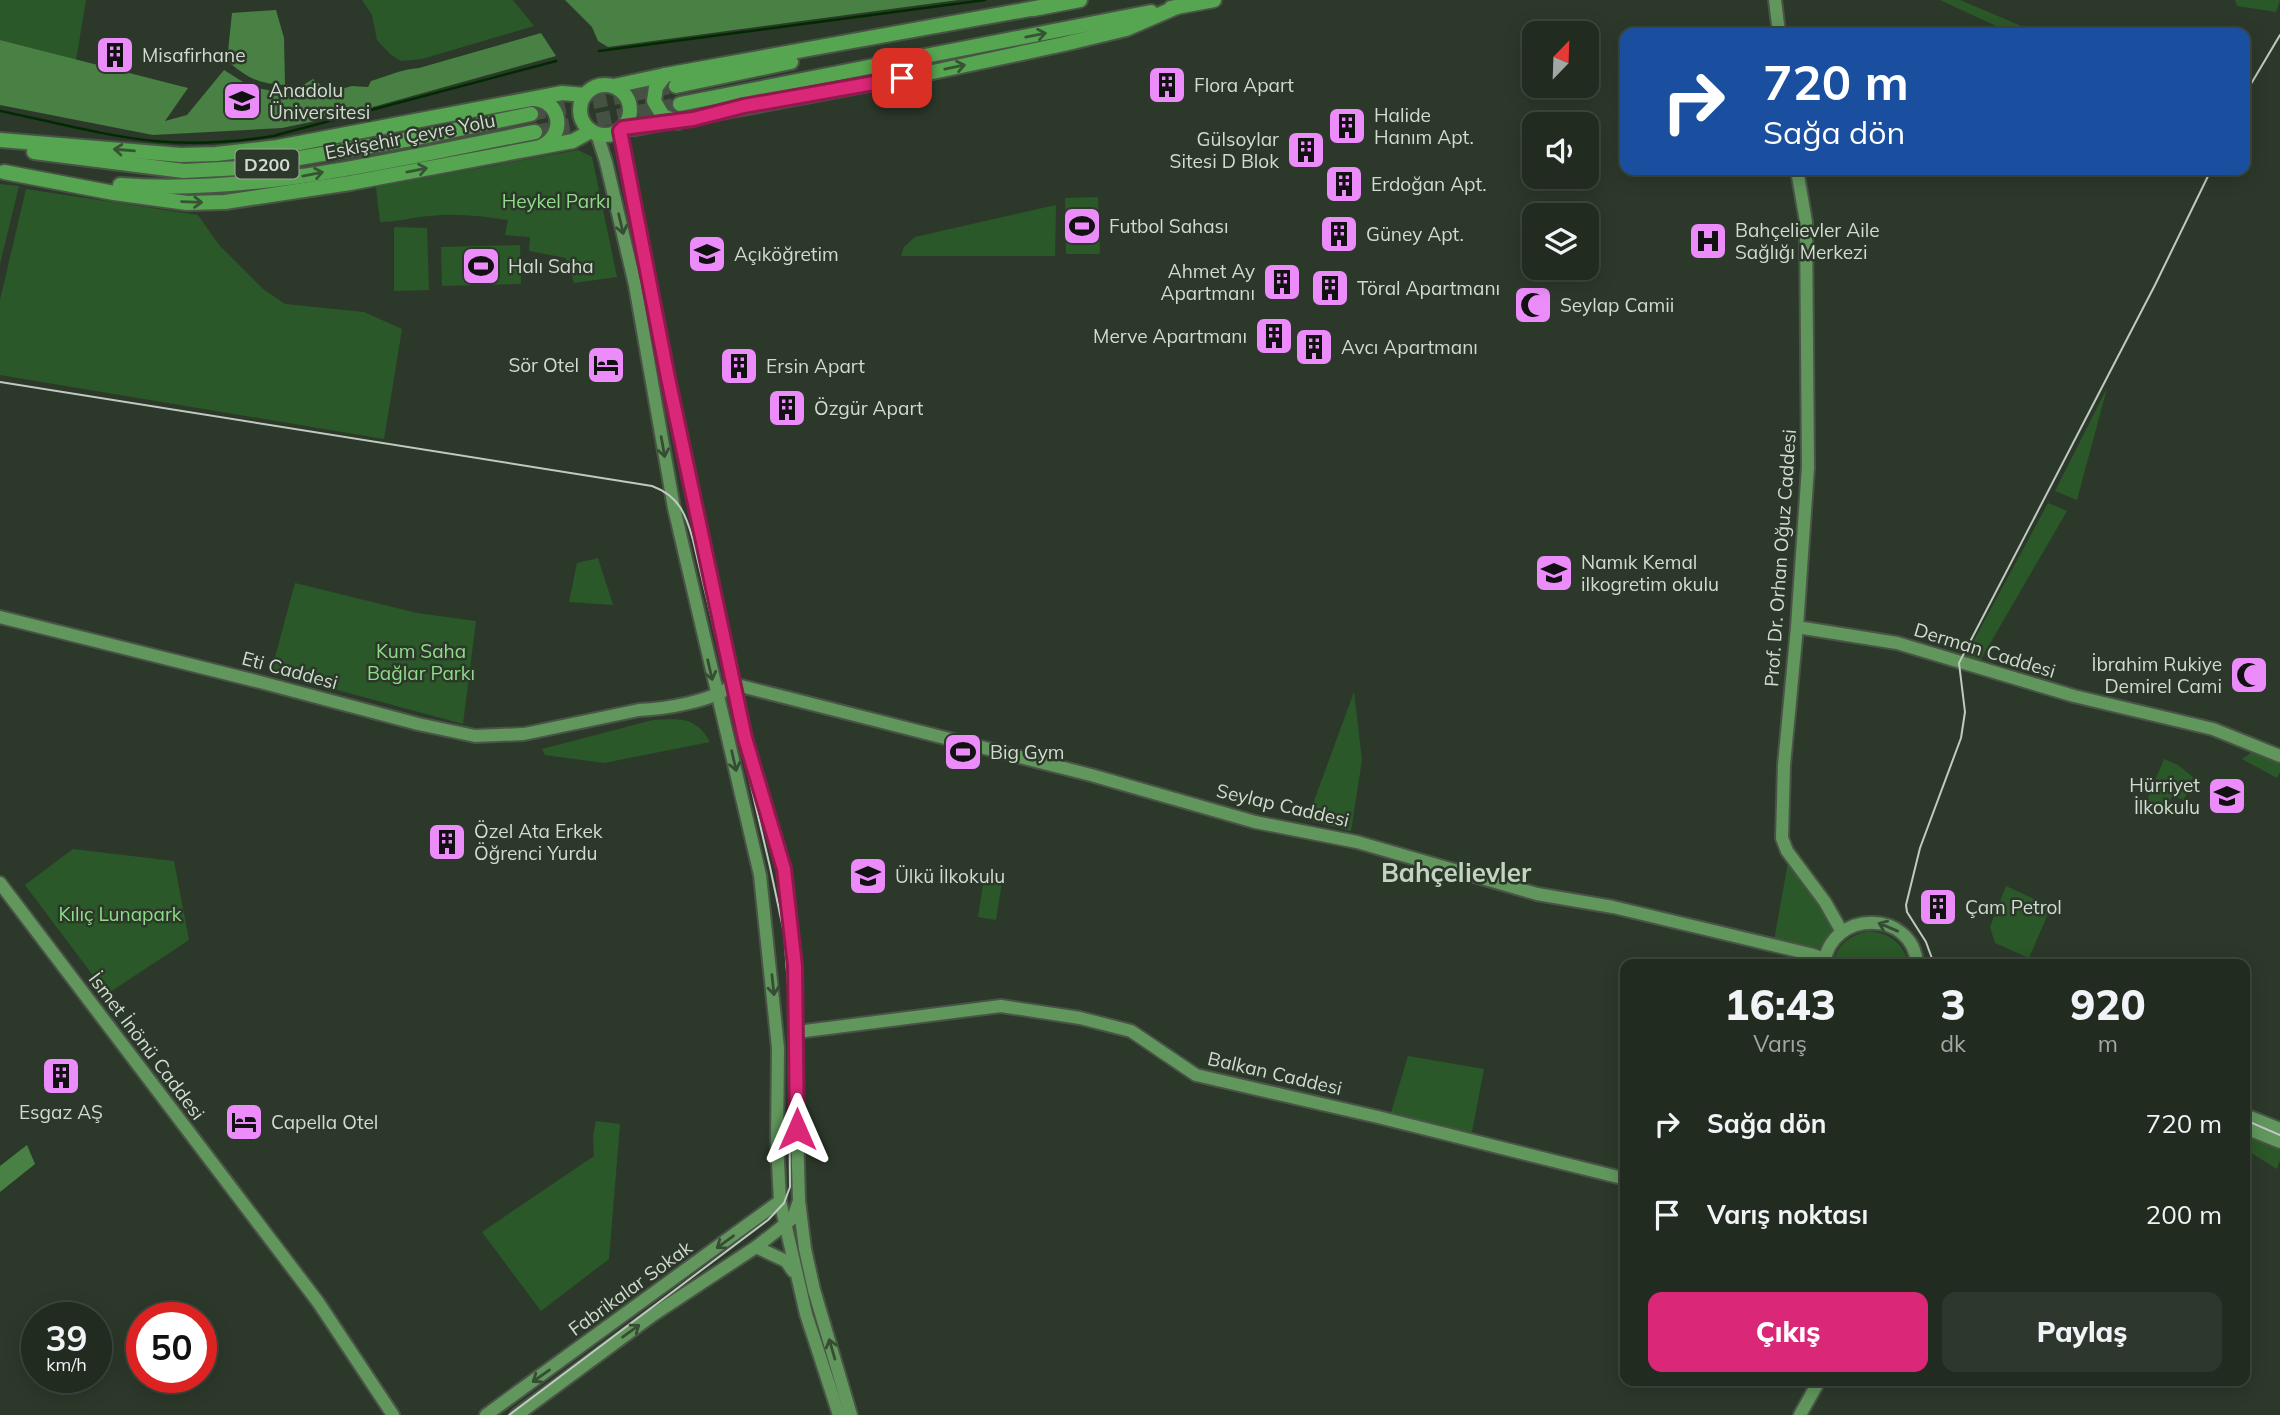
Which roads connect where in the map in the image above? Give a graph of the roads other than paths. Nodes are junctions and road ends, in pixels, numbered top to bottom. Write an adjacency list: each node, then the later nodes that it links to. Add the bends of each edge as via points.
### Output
1 (1080, 0): 5 (highway)
2 (1214, 0): 4 (highway)
3 (1775, 0): 6 (main road)
4 (1179, 6): 12 (highway, one-way to 4); 14 (highway, one-way to 4, via 1089,38 1126,29)
5 (1041, 7): 7 (highway); 9 (highway)
6 (1778, 28)
7 (665, 75): 8 (highway); 14 (highway, via 656,87 654,101 663,116)
8 (614, 86): 10 (highway, via 598,86); 15 (highway, via 629,101 630,115)
9 (676, 86)
10 (585, 95): 11 (highway, via 562,93); 17 (highway, via 579,110)
11 (530, 99): 18 (highway, one-way to 18, via 278,147 216,154); 20 (highway, via 550,104 556,113 556,134)
12 (680, 104)
13 (531, 114): 19 (highway, Eskişehir Çevre Yolu / D200, via 240,168 184,171)
14 (678, 122): 15 (highway)
15 (622, 129): 17 (highway, via 613,134); 25 (main road, via 663,352)
16 (535, 132): 21 (highway, Eskişehir Çevre Yolu / D200, one-way to 16, via 167,188 221,185 297,177)
17 (594, 133): 20 (highway); 26 (main road, one-way to 26, via 606,162 635,285 674,508)
18 (0, 140)
19 (0, 147)
20 (540, 147): 21 (highway, one-way to 20, via 114,193 187,203 225,202)
21 (2, 171)
22 (1798, 175): 24 (main road, Prof. Dr. Orhan Oğuz Caddesi, via 1806,222 1808,467)
23 (0, 617): 26 (main road, Eti Caddesi, via 475,736 524,734)
24 (1797, 627): 27 (main road, Derman Caddesi, via 1897,643 2074,696 2213,729); 29 (main road, Prof. Dr. Orhan Oğuz Caddesi, via 1782,838)
25 (733, 684): 26 (main road, Eti Caddesi); 30 (main road, Seylap Caddesi, via 1091,775 1255,822 1357,842 1537,894 1613,907); 33 (main road, via 784,869)
26 (716, 695): 39 (main road, one-way to 39, via 730,741 766,916 778,1048)
27 (2280, 756)
28 (0, 883): 44 (main road, İsmet İnönü Caddesi, via 314,1298)
29 (1842, 932): 31 (main road); 32 (main road, one-way to 29, via 1902,933 1889,926 1864,922)
30 (1819, 959)
31 (1825, 959)
32 (1915, 959)
33 (797, 1032): 38 (main road, Balkan Caddesi, via 1000,1006 1080,1018 1131,1031 1196,1075); 40 (main road)
34 (2250, 1117): 35 (main road)
35 (2280, 1129)
36 (2250, 1130): 37 (main road)
37 (2280, 1142)
38 (1620, 1178)
39 (780, 1201): 40 (main road); 41 (main road); 48 (main road, Fabrikalar Sokak, one-way to 48)
40 (799, 1208): 41 (main road, Fabrikalar Sokak); 51 (main road, one-way to 40, via 814,1290)
41 (785, 1225): 42 (main road, Fabrikalar Sokak); 43 (main road)
42 (756, 1248): 43 (main road, via 786,1261); 49 (main road, Fabrikalar Sokak, one-way to 42, via 662,1308)
43 (796, 1275): 50 (main road)
44 (362, 1369): 46 (main road, İsmet İnönü Caddesi); 47 (main road, İsmet İnönü Caddesi)
45 (1816, 1386): 52 (main road)
46 (393, 1415)
47 (402, 1415)
48 (486, 1415)
49 (517, 1415)
50 (839, 1415)
51 (851, 1415)
52 (1800, 1415)

